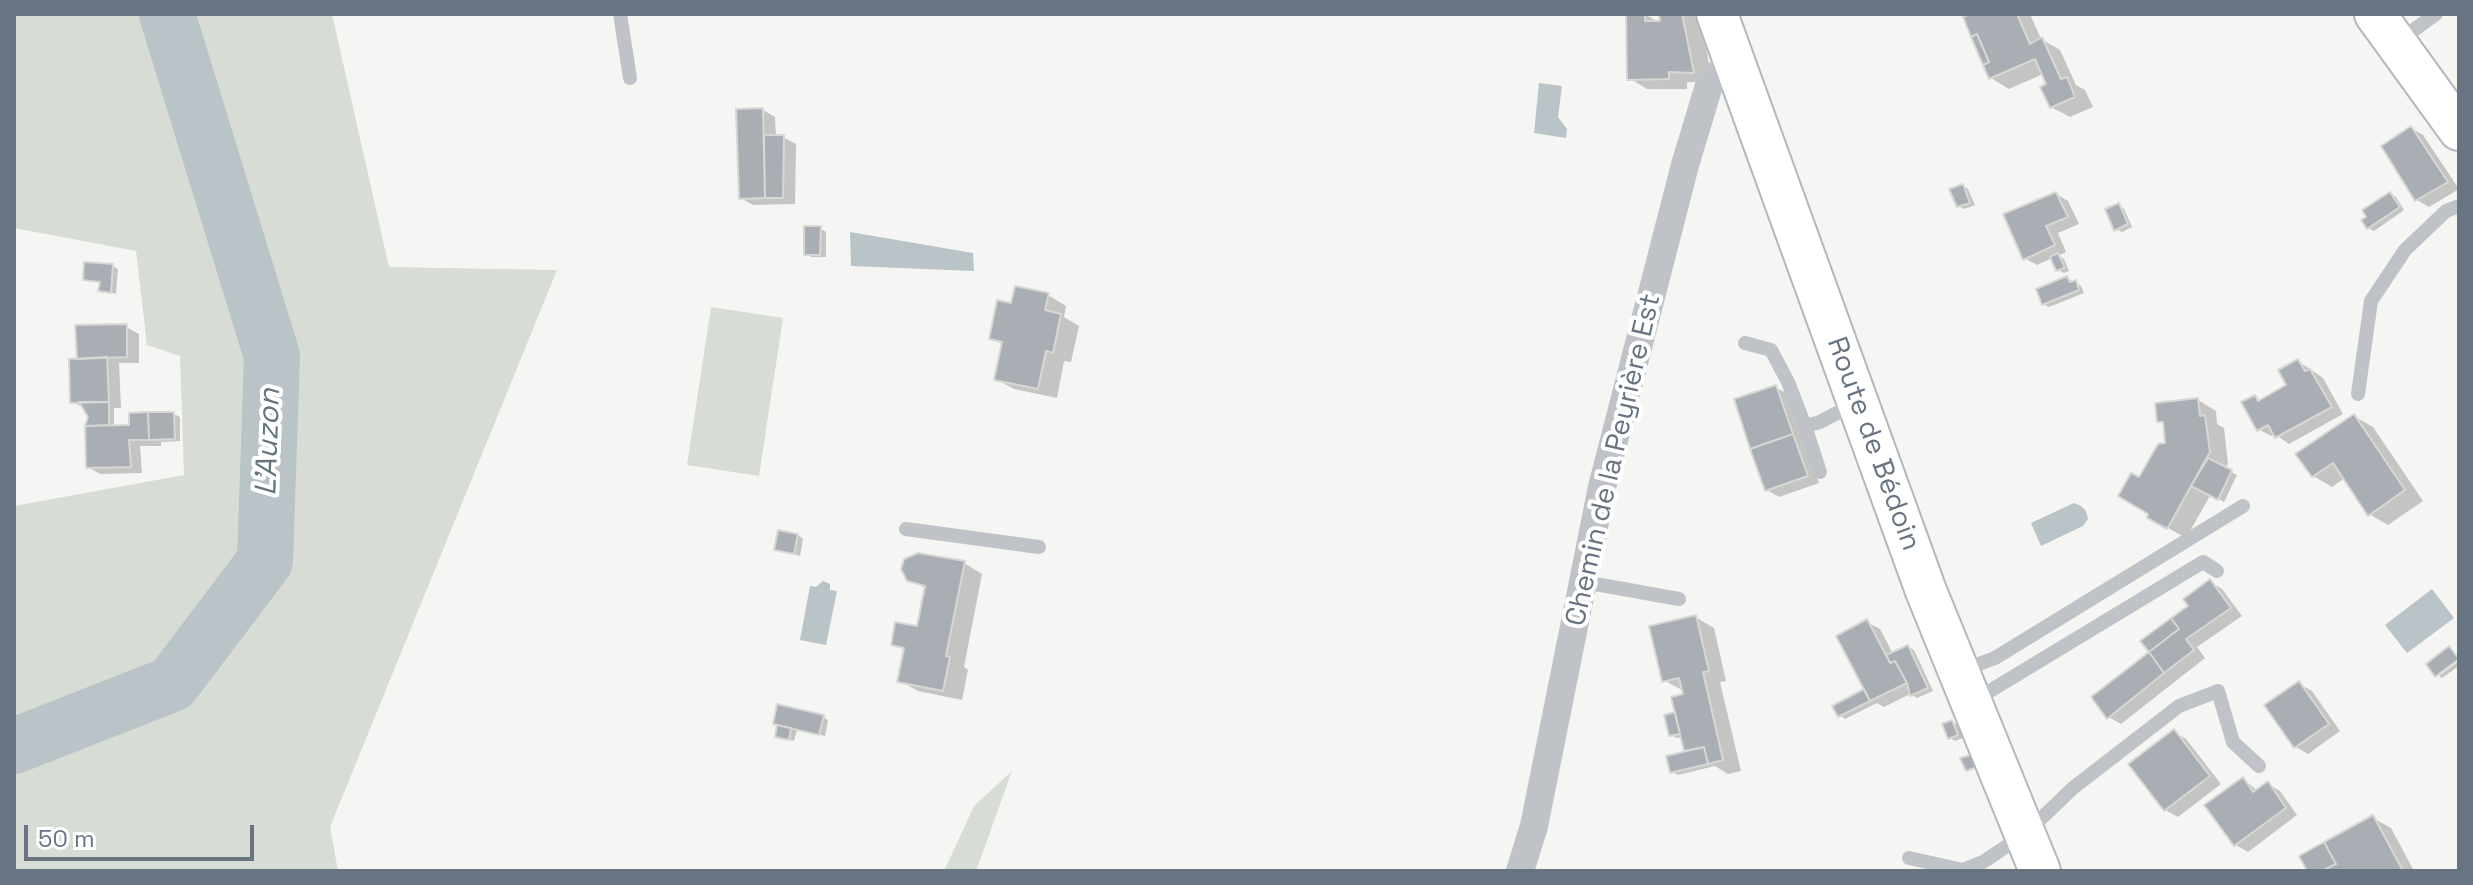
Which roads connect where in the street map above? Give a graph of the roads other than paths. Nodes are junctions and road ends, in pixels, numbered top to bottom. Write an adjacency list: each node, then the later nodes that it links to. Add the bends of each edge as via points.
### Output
1 (620, 14): 6 (lane)
2 (1717, 14): 5 (main road, Route de Bédoin)
3 (2436, 14): 4 (lane)
4 (2385, 29): 7 (main road)
5 (1735, 64): 11 (main road, Route de Bédoin); 18 (street, Chemin de la Peyrière Est, via 1710,82 1698,120 1602,487)
6 (630, 78)
7 (2459, 130)
8 (2459, 206): 10 (lane, via 2446,211 2405,250 2371,301)
9 (1745, 343): 12 (lane, via 1771,350)
10 (2358, 394)
11 (1858, 402): 12 (lane); 20 (main road, Route de Bédoin)
12 (1805, 426): 13 (lane)
13 (1820, 472)
14 (2243, 506): 20 (lane, via 1995,658)
15 (906, 529): 16 (lane)
16 (1039, 547)
17 (2217, 571): 20 (lane, via 2203,562)
18 (1584, 582): 19 (lane); 25 (street, Chemin de la Peyrière Est)
19 (1679, 599)
20 (1965, 687): 22 (main road, Route de Bédoin)
21 (2259, 766): 22 (lane, via 2233,742 2218,691 2179,706 2073,788)
22 (2025, 834): 24 (lane); 26 (main road, Route de Bédoin)
23 (1909, 858): 24 (lane)
24 (1963, 870)
25 (1520, 871)
26 (2040, 871)

